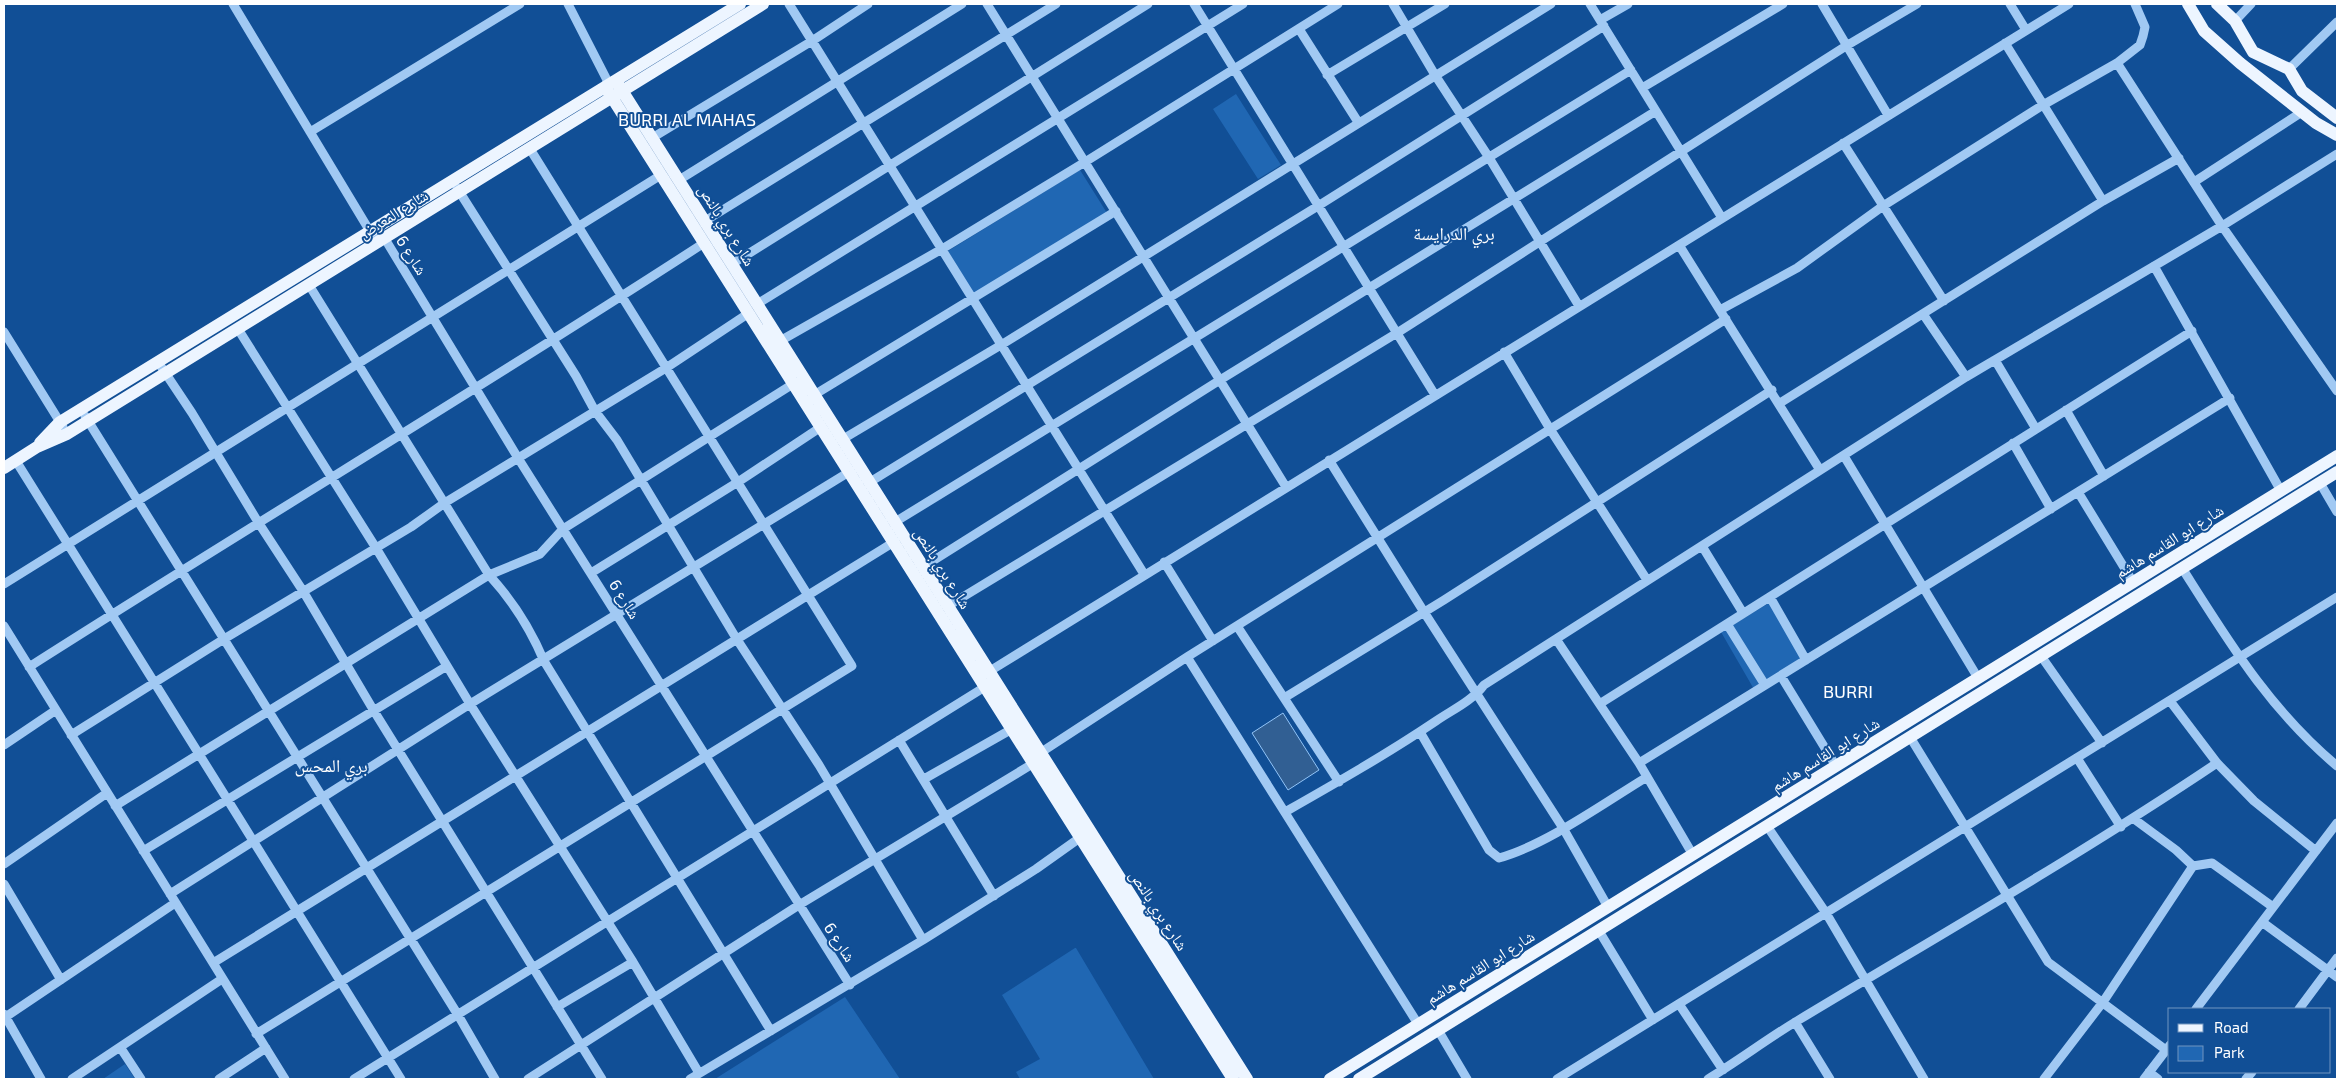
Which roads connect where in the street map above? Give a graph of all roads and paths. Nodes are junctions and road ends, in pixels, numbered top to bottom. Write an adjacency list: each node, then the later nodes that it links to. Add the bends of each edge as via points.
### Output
1 (233, 4): 59 (street, شارع 6)
2 (520, 4): 59 (street)
3 (568, 4): 48 (street, شارع بري بالنص)
4 (740, 4): 48 (main road, شارع المعرض)
5 (764, 4): 48 (main road, شارع المعرض)
6 (789, 4): 37 (street)
7 (868, 4): 37 (street)
8 (962, 4): 47 (street)
9 (987, 4): 36 (street)
10 (1056, 4): 36 (street)
11 (1148, 4): 46 (street)
12 (1194, 4): 32 (street)
13 (1243, 4): 32 (street)
14 (1338, 4): 34 (street)
15 (1394, 4): 33 (street)
16 (1445, 4): 33 (street)
17 (1552, 4): 45 (street)
18 (1590, 4): 31 (street)
19 (1628, 4): 31 (street)
20 (1783, 4): 49 (street)
21 (1822, 4): 39 (street)
22 (1917, 4): 39 (street)
23 (2010, 4): 35 (street)
24 (2069, 4): 35 (street)
25 (2135, 4): 40 (street, via 2145,26 2143,36 2140,45)
26 (2188, 4): 52 (main road, via 2204,30)
27 (2217, 4): 29 (main road)
28 (2251, 4): 29 (street)
29 (2235, 21): 42 (main road, via 2253,52)
30 (2337, 22): 42 (street)
31 (1602, 23): 43 (street); 54 (street)
32 (1208, 26): 41 (street); 55 (street)
33 (1408, 26): 44 (street); 45 (street)
34 (1299, 29): 41 (street); 44 (street)
35 (2026, 30): 38 (street)
36 (1006, 34): 46 (street); 58 (street)
37 (812, 41): 47 (street); 61 (street)
38 (2005, 43): 50 (street); 53 (street)
39 (1846, 46): 53 (street); 64 (street)
40 (2117, 64): 50 (street); 67 (street)
41 (1234, 68): 68 (street); 69 (street)
42 (2289, 69): 56 (main road, via 2302,91)
43 (1631, 70): 49 (street); 66 (street)
44 (1327, 75): 57 (street)
45 (1435, 75): 54 (street); 57 (street)
46 (1032, 76): 55 (street); 70 (street)
47 (837, 80): 58 (street); 72 (street)
48 (613, 88): 61 (main road, شارع بري بالنص); 63 (main road, شارع المعرض); 71 (main road, شارع بري بالنص); 74 (main road, شارع المعرض)
49 (1642, 88): 51 (street)
50 (2043, 105): 76 (street); 79 (street)
51 (1656, 111): 64 (street); 75 (street)
52 (2302, 112): 60 (main road); 73 (street)
53 (1888, 115): 62 (street)
54 (1462, 117): 66 (street); 78 (street)
55 (1058, 118): 68 (street); 77 (street)
56 (2337, 118)
57 (1358, 122): 69 (street)
58 (863, 123): 70 (street); 82 (street)
59 (310, 132): 85 (street, شارع 6)
60 (2337, 135)
61 (652, 138): 72 (main road, شارع بري بالنص)
62 (1843, 143): 79 (street); 81 (street)
63 (530, 148): 74 (main road, شارع المعرض); 83 (street)
64 (1682, 152): 81 (street); 87 (street)
65 (2337, 154): 84 (street)
66 (1488, 156): 75 (street); 89 (street)
67 (2178, 158): 73 (street); 76 (street)
68 (1086, 162): 80 (street); 90 (street)
69 (1292, 164): 78 (street); 91 (street)
70 (890, 166): 77 (street); 92 (street)
71 (661, 176): 83 (street); 86 (main road, شارع بري بالنص)
72 (679, 180): 82 (main road, شارع بري بالنص)
73 (2194, 182): 84 (street)
74 (456, 187): 85 (main road, شارع المعرض); 94 (street)
75 (1514, 199): 87 (street); 96 (street)
76 (2103, 201): 100 (street)
77 (915, 206): 90 (street); 102 (street)
78 (1318, 206): 89 (street); 98 (street)
79 (1883, 206): 100 (street); 103 (street, via 1797,268)
80 (1116, 211): 91 (street); 99 (street)
81 (1722, 218): 88 (street)
82 (705, 221): 92 (main road, شارع بري بالنص)
83 (579, 226): 94 (street); 97 (street)
84 (2222, 226): 93 (street); 127 (street)
85 (377, 235): 95 (main road, شارع المعرض); 105 (street, شارع 6); 117 (main road, شارع المعرض)
86 (704, 243): 97 (street); 102 (main road, شارع بري بالنص)
87 (1540, 243): 101 (street); 110 (street)
88 (1678, 244): 101 (street); 103 (street)
89 (1343, 247): 96 (street); 111 (street)
90 (942, 249): 99 (street); 113 (street)
91 (1144, 257): 98 (street); 114 (street)
92 (732, 264): 102 (main road, شارع بري بالنص)
93 (2154, 266): 108 (street); 116 (street)
94 (508, 271): 105 (street); 112 (street)
95 (309, 284): 107 (main road, شارع المعرض); 118 (street)
96 (1369, 288): 110 (street); 122 (street)
97 (623, 296): 112 (street); 119 (street)
98 (1169, 297): 111 (street); 124 (street)
99 (972, 298): 114 (street); 128 (street)
100 (1944, 301): 104 (street)
101 (1579, 306): 115 (street)
102 (753, 309): 113 (main road, شارع بري بالنص); 119 (street); 123 (main road, شارع بري بالنص)
103 (1720, 310): 106 (street)
104 (1923, 314): 121 (street); 131 (street)
105 (433, 318): 118 (street); 125 (street, شارع 6)
106 (1726, 319): 126 (street); 141 (street)
107 (238, 328): 120 (main road, شارع المعرض); 132 (street)
108 (2192, 331): 130 (street); 134 (street)
109 (4, 332): 137 (street)
110 (1397, 333): 129 (street); 138 (street)
111 (1195, 339): 122 (street); 139 (street)
112 (553, 341): 125 (street); 135 (street)
113 (780, 341): 128 (main road, شارع بري بالنص)
114 (1002, 344): 124 (street); 146 (street)
115 (1504, 352): 129 (street); 141 (street)
116 (1996, 360): 121 (street); 142 (street)
117 (158, 362): 120 (street); 133 (main road, شارع المعرض)
118 (359, 364): 132 (street); 144 (street)
119 (666, 368): 135 (street); 145 (street)
120 (166, 373): 136 (main road, شارع المعرض); 149 (street)
121 (1966, 377): 150 (street)
122 (1220, 380): 138 (street); 156 (street)
123 (793, 384): 140 (main road, شارع بري بالنص); 145 (street)
124 (1026, 384): 139 (street); 164 (street)
125 (477, 388): 144 (street); 152 (street, شارع 6)
126 (1772, 390): 131 (street); 170 (street)
127 (2337, 391)
128 (814, 394): 146 (main road, شارع بري بالنص)
129 (1434, 395): 153 (street)
130 (2230, 398): 160 (street); 167 (street)
131 (1780, 403): 157 (street)
132 (287, 408): 149 (street); 161 (street)
133 (81, 409): 136 (street); 137 (main road, شارع المعرض)
134 (2066, 410): 142 (street); 160 (street)
135 (595, 411): 152 (street); 162 (street, via 617,440)
136 (88, 421): 143 (main road, شارع المعرض); 169 (street)
137 (60, 422): 143 (street); 148 (main road, شارع المعرض)
138 (1247, 423): 166 (street); 173 (street)
139 (1052, 426): 156 (street); 176 (street)
140 (820, 427): 158 (main road, شارع بري بالنص); 163 (street)
141 (1550, 429): 170 (street); 181 (street)
142 (2036, 429): 147 (street)
143 (67, 434): 148 (main road, شارع المعرض)
144 (402, 435): 161 (street); 171 (street)
145 (709, 437): 162 (street); 163 (street)
146 (842, 439): 164 (main road, شارع بري بالنص)
147 (2013, 443): 172 (street); 178 (street)
148 (37, 447): 154 (main road, شارع المعرض)
149 (217, 452): 169 (street); 175 (street)
150 (1844, 456): 157 (street); 178 (street)
151 (2337, 456): 167 (main road, شارع ابو القاسم هاشم)
152 (518, 458): 171 (street); 180 (street, شارع 6)
153 (1330, 460): 166 (street); 181 (street)
154 (16, 461): 155 (main road, شارع المعرض); 183 (street)
155 (4, 468)
156 (1079, 468): 173 (street); 187 (street)
157 (1820, 470): 184 (street)
158 (849, 472): 177 (street); 182 (main road, شارع بري بالنص)
159 (2337, 472): 165 (main road, شارع ابو القاسم هاشم)
160 (2104, 476): 168 (street)
161 (330, 477): 175 (street); 185 (street)
162 (638, 480): 179 (street); 180 (street)
163 (738, 482): 177 (street); 179 (street)
164 (870, 482): 176 (main road, شارع بري بالنص)
165 (2320, 483): 174 (street); 189 (main road, شارع ابو القاسم هاشم)
166 (1286, 487): 186 (street)
167 (2281, 491): 195 (main road, شارع ابو القاسم هاشم)
168 (2078, 492): 172 (street); 195 (street)
169 (138, 500): 183 (street); 190 (street)
170 (1596, 501): 194 (street); 203 (street)
171 (446, 502): 185 (street); 193 (street)
172 (2051, 509): 197 (street)
173 (1104, 510): 192 (street); 202 (street)
174 (2337, 512)
175 (258, 522): 190 (street); 198 (street)
176 (895, 522): 187 (main road, شارع بري بالنص)
177 (764, 524): 188 (street); 199 (street)
178 (1885, 524): 197 (street); 200 (street)
179 (668, 526): 188 (street); 191 (street)
180 (563, 528): 191 (street, شارع 6); 193 (street, via 540,554)
181 (1377, 538): 203 (street); 210 (street)
182 (894, 542): 199 (street); 225 (main road, شارع بري بالنص)
183 (68, 543): 196 (street); 205 (street)
184 (1702, 546): 194 (street); 204 (street)
185 (376, 548): 198 (street); 207 (street)
186 (1164, 562): 192 (street); 214 (street)
187 (923, 567): 202 (main road, شارع بري بالنص)
188 (694, 568): 206 (street); 211 (street)
189 (2182, 568): 215 (main road, شارع ابو القاسم هاشم); 217 (street)
190 (181, 572): 205 (street); 212 (street)
191 (591, 572): 206 (street, شارع 6)
192 (1144, 574): 225 (street)
193 (489, 575): 207 (street); 219 (street, via 504,591 536,641)
194 (1646, 580): 213 (street)
195 (2133, 582): 224 (main road, شارع ابو القاسم هاشم)
196 (4, 584)
197 (1923, 588): 218 (street); 224 (street)
198 (303, 592): 212 (street); 220 (street)
199 (808, 596): 211 (street); 234 (street, via 852,666)
200 (1770, 597): 204 (street); 218 (street)
201 (2337, 597): 217 (street)
202 (948, 606): 225 (main road, شارع بري بالنص)
203 (1424, 612): 229 (street); 230 (street)
204 (1743, 613): 208 (street)
205 (112, 614): 222 (street); 226 (street)
206 (618, 615): 219 (street); 227 (street, شارع 6)
207 (419, 617): 220 (street); 221 (street)
208 (1727, 624): 228 (street); 232 (street)
209 (4, 626): 222 (street)
210 (1237, 626): 214 (street); 230 (street)
211 (736, 638): 227 (street); 234 (street)
212 (224, 639): 226 (street); 237 (street)
213 (1556, 639): 229 (street, via 1484,684); 232 (street)
214 (1213, 641): 216 (street)
215 (2041, 656): 242 (main road, شارع ابو القاسم هاشم); 244 (street)
216 (1187, 657): 250 (street); 266 (street)
217 (2239, 658): 231 (street); 255 (street, via 2271,700)
218 (1806, 660): 223 (street)
219 (544, 661): 233 (street); 239 (street)
220 (346, 664): 236 (street); 237 (street)
221 (447, 666): 233 (street); 236 (street)
222 (29, 667): 235 (street)
223 (1781, 676): 228 (street); 254 (street)
224 (1978, 678): 254 (main road, شارع ابو القاسم هاشم)
225 (987, 679): 238 (main road, شارع بري بالنص); 243 (street); 250 (main road, شارع بري بالنص)
226 (154, 684): 241 (street); 247 (street)
227 (663, 685): 239 (street); 248 (street, شارع 6)
228 (1765, 686): 252 (street)
229 (1476, 694): 240 (street); 274 (street)
230 (1284, 698): 259 (street)
231 (2170, 701): 244 (street); 253 (street)
232 (1600, 703): 252 (street)
233 (470, 704): 246 (street); 256 (street)
234 (782, 708): 248 (street); 260 (street)
235 (56, 710): 241 (street); 245 (street)
236 (374, 711): 246 (street); 249 (street)
237 (268, 712): 247 (street); 249 (street)
238 (1012, 729): 250 (main road, شارع بري بالنص); 258 (street)
239 (588, 732): 256 (street); 264 (street)
240 (1420, 732): 259 (street); 274 (street, via 1489,850 1499,858)
241 (71, 735): 261 (street)
242 (1910, 737): 271 (main road, شارع ابو القاسم هاشم); 272 (street)
243 (899, 740): 258 (street); 260 (street)
244 (2102, 743): 251 (street)
245 (4, 745)
246 (399, 750): 262 (street); 269 (street)
247 (200, 754): 263 (street); 265 (street)
248 (706, 755): 264 (street); 275 (street, شارع 6)
249 (297, 758): 262 (street); 263 (street)
250 (1037, 758): 267 (street); 276 (main road, شارع بري بالنص); 351 (main road, شارع بري بالنص)
251 (2077, 758): 272 (street); 273 (street)
252 (1639, 763): 257 (street)
253 (2217, 763): 268 (street); 280 (street, via 2254,801)
254 (1836, 766): 281 (main road, شارع ابو القاسم هاشم)
255 (2337, 766)
256 (516, 776): 269 (street); 278 (street)
257 (1647, 777): 274 (street); 281 (street)
258 (924, 780): 267 (street)
259 (1339, 782): 266 (street)
260 (830, 783): 275 (street); 282 (street)
261 (107, 793): 265 (street); 283 (street)
262 (323, 798): 277 (street); 285 (street)
263 (229, 799): 277 (street); 279 (street)
264 (631, 801): 278 (street); 286 (street)
265 (115, 806): 279 (street)
266 (1285, 812): 325 (street)
267 (945, 816): 282 (street); 290 (street)
268 (2134, 819): 273 (street); 284 (street)
269 (443, 821): 285 (street); 288 (street)
270 (2337, 823): 280 (street)
271 (1767, 826): 297 (street); 300 (main road, شارع ابو القاسم هاشم)
272 (1966, 827): 291 (street); 297 (street)
273 (2121, 827): 291 (street)
274 (1563, 828): 294 (street)
275 (753, 831): 286 (street); 293 (street, شارع 6)
276 (1081, 838): 290 (street); 334 (main road, شارع بري بالنص)
277 (253, 841): 289 (street); 296 (street)
278 (560, 845): 288 (street); 298 (street)
279 (143, 851): 289 (street)
280 (2316, 851): 295 (street)
281 (1692, 855): 294 (main road, شارع ابو القاسم هاشم)
282 (874, 858): 293 (street); 302 (street)
283 (4, 864)
284 (2193, 866): 295 (street, via 2212,864); 316 (street)
285 (366, 869): 296 (street); 301 (street)
286 (678, 878): 298 (street); 303 (street)
287 (4, 884): 311 (street)
288 (486, 890): 301 (street); 307 (street)
289 (170, 894): 292 (street)
290 (994, 896): 302 (street)
291 (2008, 896): 312 (street); 316 (street, via 2048,962)
292 (175, 903): 306 (street); 311 (street)
293 (799, 905): 303 (street); 314 (street, شارع 6)
294 (1608, 907): 325 (main road, شارع ابو القاسم هاشم)
295 (2273, 908): 299 (street)
296 (296, 912): 306 (street); 313 (street)
297 (1826, 913): 312 (street); 317 (street)
298 (608, 921): 305 (street); 307 (street)
299 (2262, 922): 308 (street); 319 (street)
300 (1598, 931): 323 (street); 326 (main road, شارع ابو القاسم هاشم)
301 (410, 938): 313 (street); 321 (street)
302 (923, 940): 314 (street)
303 (724, 955): 315 (street); 327 (street)
304 (2337, 958): 308 (street)
305 (633, 962): 315 (street); 318 (street)
306 (213, 963): 310 (street)
307 (534, 967): 318 (street); 321 (street)
308 (2328, 970): 309 (street); 320 (street)
309 (2337, 978)
310 (222, 979): 328 (street); 330 (street)
311 (61, 980): 322 (street)
312 (1866, 980): 324 (street); 358 (street)
313 (340, 982): 328 (street); 333 (street)
314 (850, 985): 327 (street)
315 (654, 998): 329 (street); 336 (street)
316 (2103, 1002): 331 (street); 359 (street)
317 (1679, 1004): 323 (street); 335 (street)
318 (558, 1007): 329 (street)
319 (2197, 1008)
320 (2300, 1008)
321 (458, 1014): 333 (street); 345 (street)
322 (4, 1017): 338 (street)
323 (1653, 1020): 355 (street)
324 (1795, 1022): 335 (street); 357 (street)
325 (1418, 1024): 352 (main road, شارع ابو القاسم هاشم)
326 (1438, 1030): 353 (main road, شارع ابو القاسم هاشم); 354 (street)
327 (771, 1031): 336 (street)
328 (256, 1034): 332 (street)
329 (580, 1045): 346 (street); 347 (street)
330 (120, 1047): 339 (street); 340 (street)
331 (2168, 1047): 337 (street)
332 (266, 1048): 341 (street); 342 (street)
333 (388, 1058): 343 (street); 344 (street)
334 (1221, 1062): 349 (main road); 350 (main road, شارع بري بالنص)
335 (1723, 1070): 356 (street)
336 (699, 1073): 348 (street)
337 (2146, 1076): 360 (street)
338 (41, 1079)
339 (72, 1079)
340 (141, 1079)
341 (219, 1079)
342 (285, 1079)
343 (354, 1079)
344 (401, 1079)
345 (496, 1079)
346 (528, 1079)
347 (602, 1079)
348 (690, 1079)
349 (1223, 1079)
350 (1233, 1079)
351 (1247, 1079)
352 (1330, 1079)
353 (1359, 1079)
354 (1467, 1079)
355 (1557, 1079)
356 (1708, 1079)
357 (1830, 1079)
358 (1924, 1079)
359 (2044, 1079)
360 (2158, 1079)

